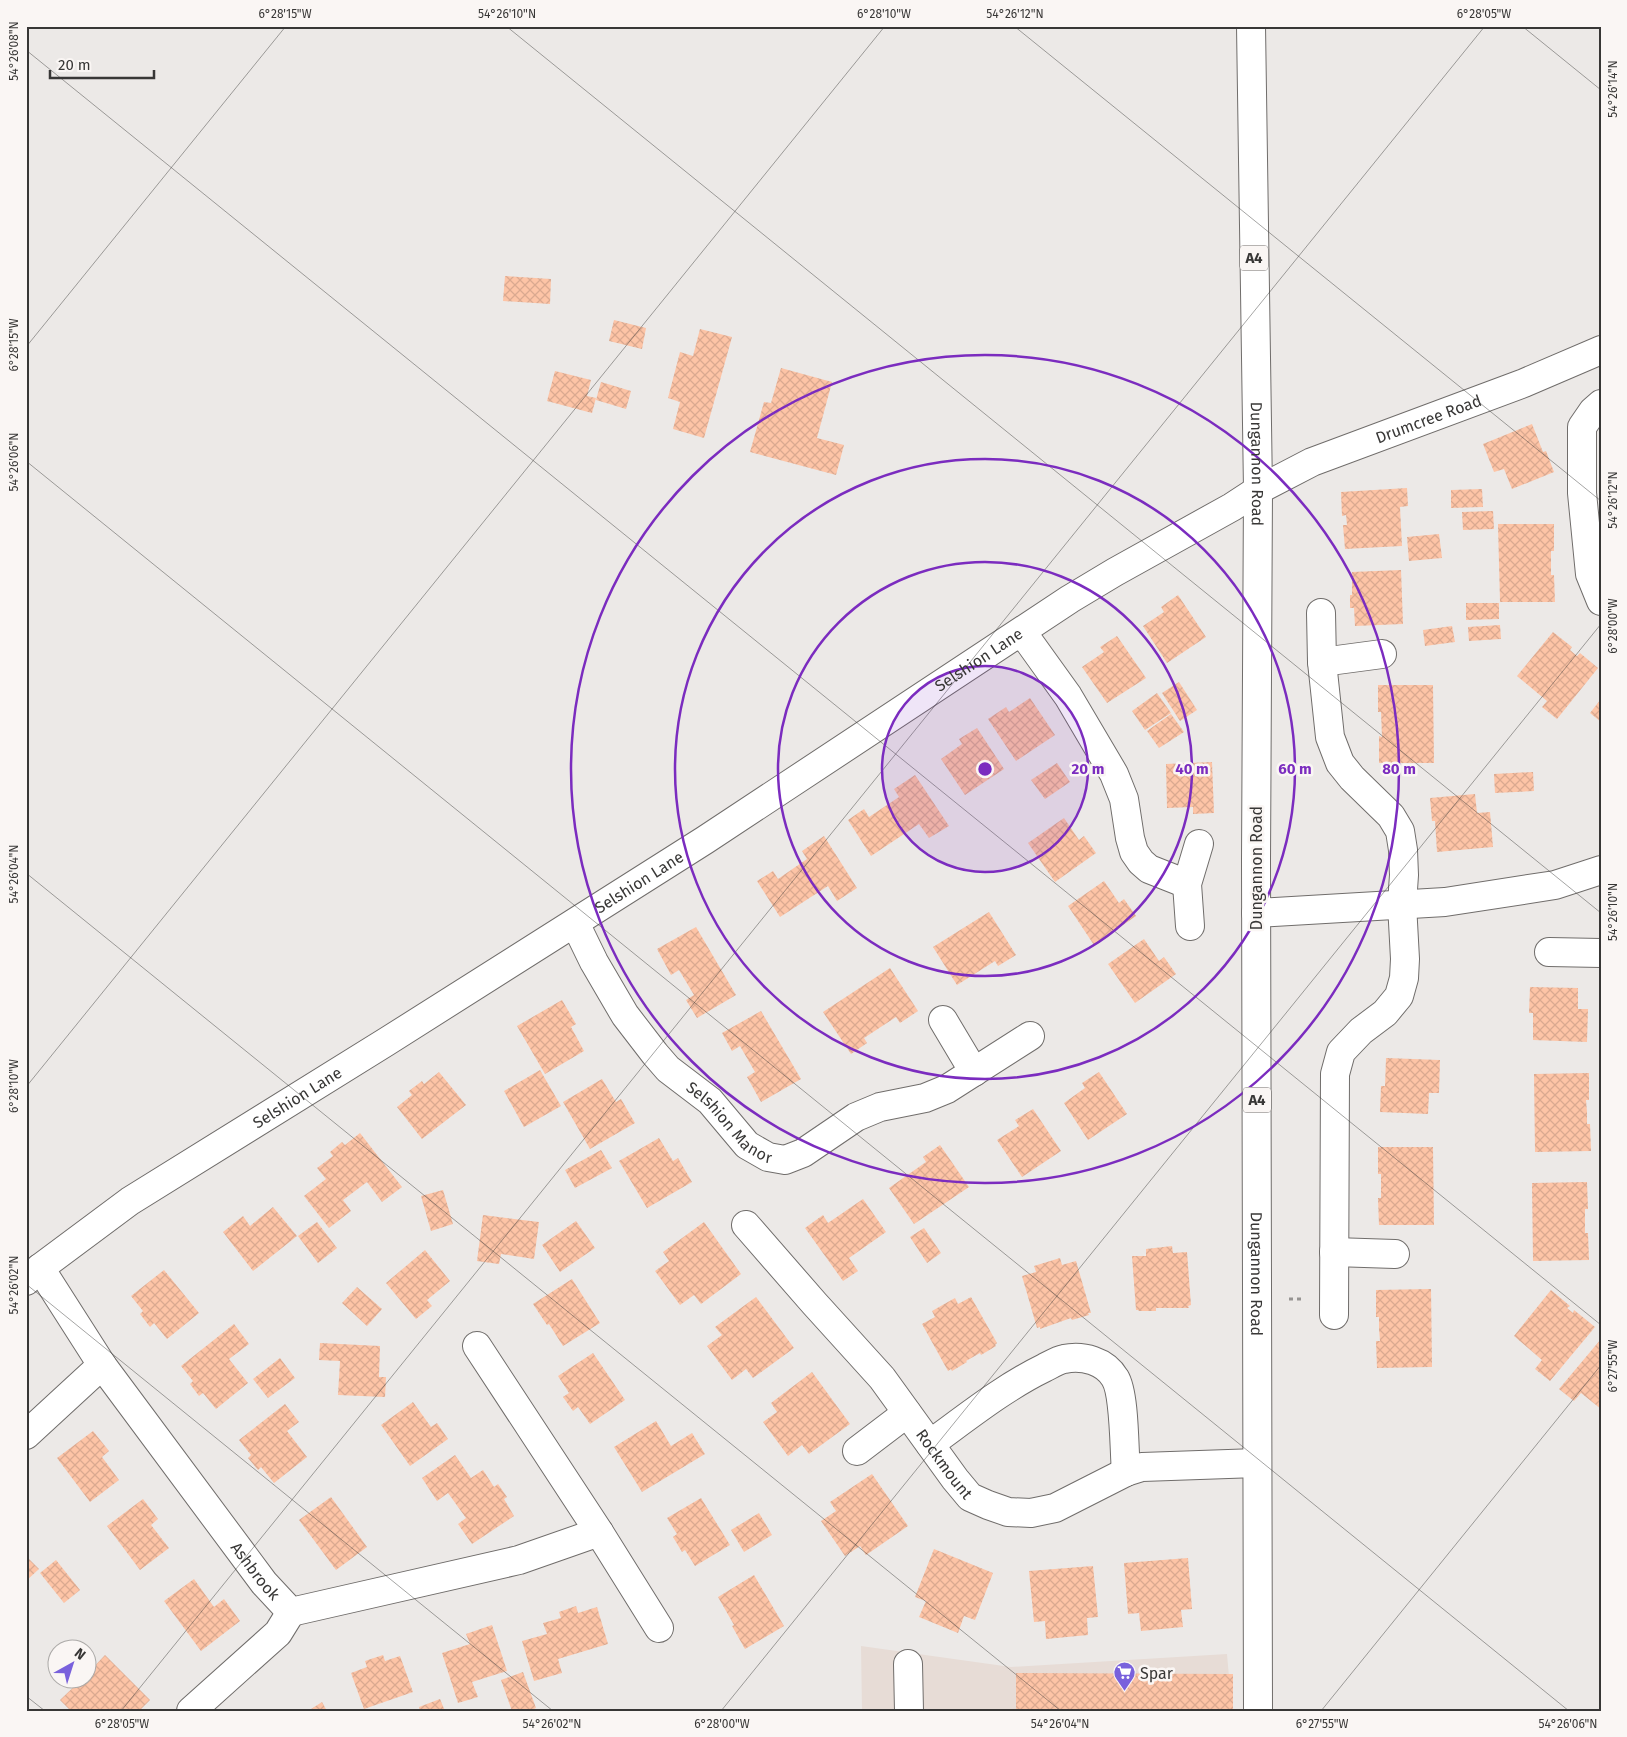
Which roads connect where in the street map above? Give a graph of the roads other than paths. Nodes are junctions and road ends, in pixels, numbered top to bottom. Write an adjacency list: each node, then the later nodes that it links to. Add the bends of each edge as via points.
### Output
1 (1251, 26): 4 (street, Dungannon Road / A4)
2 (1601, 350): 4 (street, Drumcree Road, via 1524,383 1312,462)
3 (1601, 404): 5 (street, via 1582,427 1582,493 1590,574)
4 (1258, 490): 7 (street, Selshion Lane, via 1070,599); 14 (street, Dungannon Road / A4)
5 (1601, 601)
6 (1321, 613): 9 (street)
7 (1022, 632): 12 (street, via 1068,696 1114,774 1124,799 1134,852 1149,869); 15 (street, Selshion Lane)
8 (1382, 654): 9 (street)
9 (1322, 662): 13 (street, via 1330,737 1340,763 1391,816 1400,831 1404,875)
10 (1198, 844): 12 (street)
11 (1601, 870): 13 (street, via 1554,885 1445,902)
12 (1187, 884): 16 (street)
13 (1402, 904): 14 (street); 23 (street, via 1405,959 1399,996 1385,1013 1341,1052 1335,1074)
14 (1256, 912): 33 (street, Dungannon Road / A4)
15 (574, 923): 21 (street, Selshion Manor, via 625,1015 655,1054 668,1069 710,1101 747,1145 768,1157 785,1160 804,1153 856,1118 880,1107 925,1098); 25 (street, Selshion Lane, via 130,1200)
16 (1190, 926)
17 (1549, 952): 18 (street)
18 (1601, 953)
19 (943, 1020): 21 (street)
20 (1030, 1036): 21 (street, Selshion Manor)
21 (974, 1072)
22 (746, 1225): 29 (street, Rockmount, via 882,1378)
23 (1334, 1252): 24 (street); 26 (street)
24 (1395, 1254)
25 (33, 1274): 28 (street, Ashbrook)
26 (1334, 1307)
27 (477, 1346): 35 (street)
28 (102, 1365): 30 (street); 36 (street, Ashbrook, via 264,1582)
29 (907, 1413): 31 (street, Rockmount); 32 (street)
30 (26, 1435)
31 (930, 1444): 34 (street, Rockmount, via 970,1497 1008,1512 1055,1508); 34 (street, via 1032,1374 1064,1359 1081,1358 1097,1362 1108,1370 1119,1388)
32 (857, 1451)
33 (1257, 1463): 34 (street, Rockmount, via 1142,1467); 41 (street, Dungannon Road / A4)
34 (1126, 1472)
35 (599, 1532): 36 (street, Ashbrook, via 519,1560); 37 (street)
36 (291, 1612): 39 (street, via 278,1633)
37 (659, 1628)
38 (908, 1664): 40 (street)
39 (191, 1711)
40 (909, 1711)
41 (1258, 1711)

